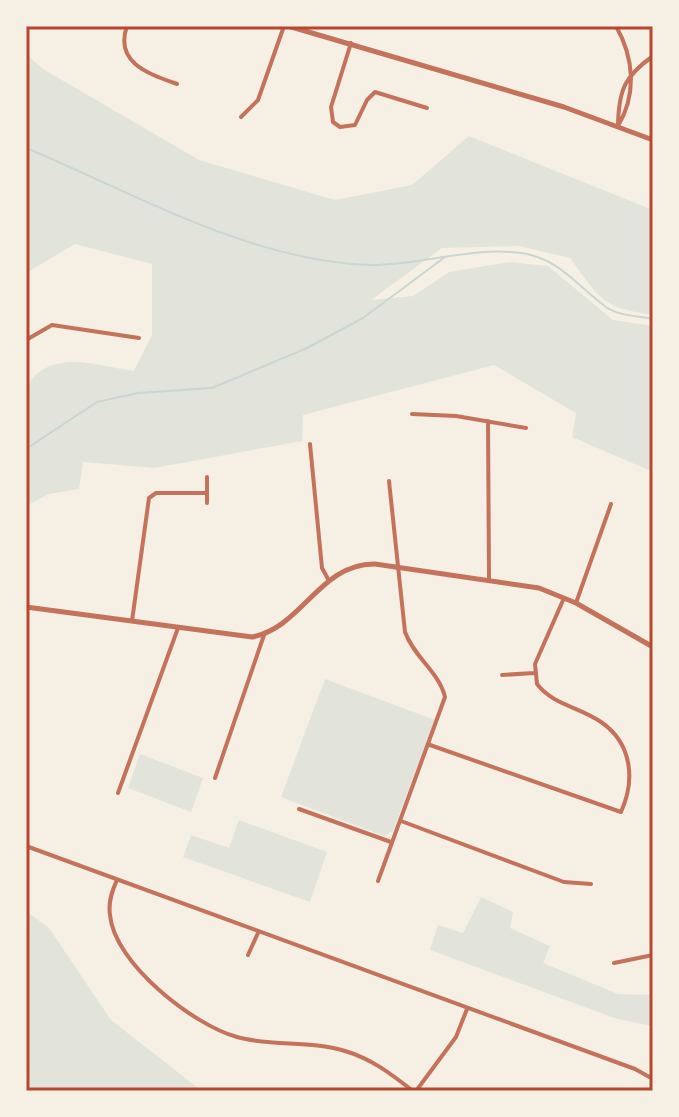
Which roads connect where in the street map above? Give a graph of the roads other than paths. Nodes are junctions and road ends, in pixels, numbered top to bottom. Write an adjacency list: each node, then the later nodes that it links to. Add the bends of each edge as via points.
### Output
1 (127, 26): 7 (street, via 125,47 133,64)
2 (286, 26): 4 (street); 9 (street, via 258,100)
3 (616, 26): 6 (street)
4 (351, 43): 8 (street, via 331,107 333,122 340,127 355,125 375,92); 10 (street)
5 (653, 56): 6 (street)
6 (631, 71): 10 (street, via 623,86)
7 (177, 84)
8 (427, 108)
9 (241, 117)
10 (618, 126): 11 (street)
11 (653, 140)
12 (139, 338): 13 (street, via 52,325)
13 (26, 340)
14 (412, 414): 15 (street)
15 (488, 421): 16 (street); 24 (street)
16 (526, 428)
17 (310, 444): 25 (street, via 322,568)
18 (207, 477): 20 (street)
19 (389, 481): 23 (street)
20 (207, 493): 21 (street); 29 (street, via 156,493 149,498)
21 (207, 503)
22 (611, 504): 27 (street)
23 (399, 566): 24 (street); 25 (street, via 361,564); 35 (street, via 410,647 445,697)
24 (489, 578): 26 (street)
25 (328, 579): 31 (street)
26 (564, 598): 27 (street); 33 (street)
27 (576, 603): 32 (street)
28 (26, 607): 29 (street)
29 (132, 621): 30 (street)
30 (178, 628): 31 (street); 37 (street)
31 (264, 635): 36 (street)
32 (653, 647)
33 (534, 673): 34 (street); 35 (street, via 544,693 601,721 623,746 631,783 621,812)
34 (502, 675)
35 (430, 745): 39 (street)
36 (215, 778)
37 (118, 793)
38 (299, 809): 40 (street)
39 (400, 821): 40 (street); 44 (street, via 564,882)
40 (391, 842): 43 (street)
41 (26, 846): 42 (street)
42 (117, 880): 45 (street); 51 (street, via 110,900 115,934 179,1009 238,1037 349,1052 371,1060)
43 (378, 881)
44 (591, 884)
45 (258, 933): 46 (street); 49 (street)
46 (248, 955)
47 (653, 955): 48 (street)
48 (614, 963)
49 (467, 1008): 50 (street); 51 (street, via 456,1037)
50 (653, 1079)
51 (414, 1091)

